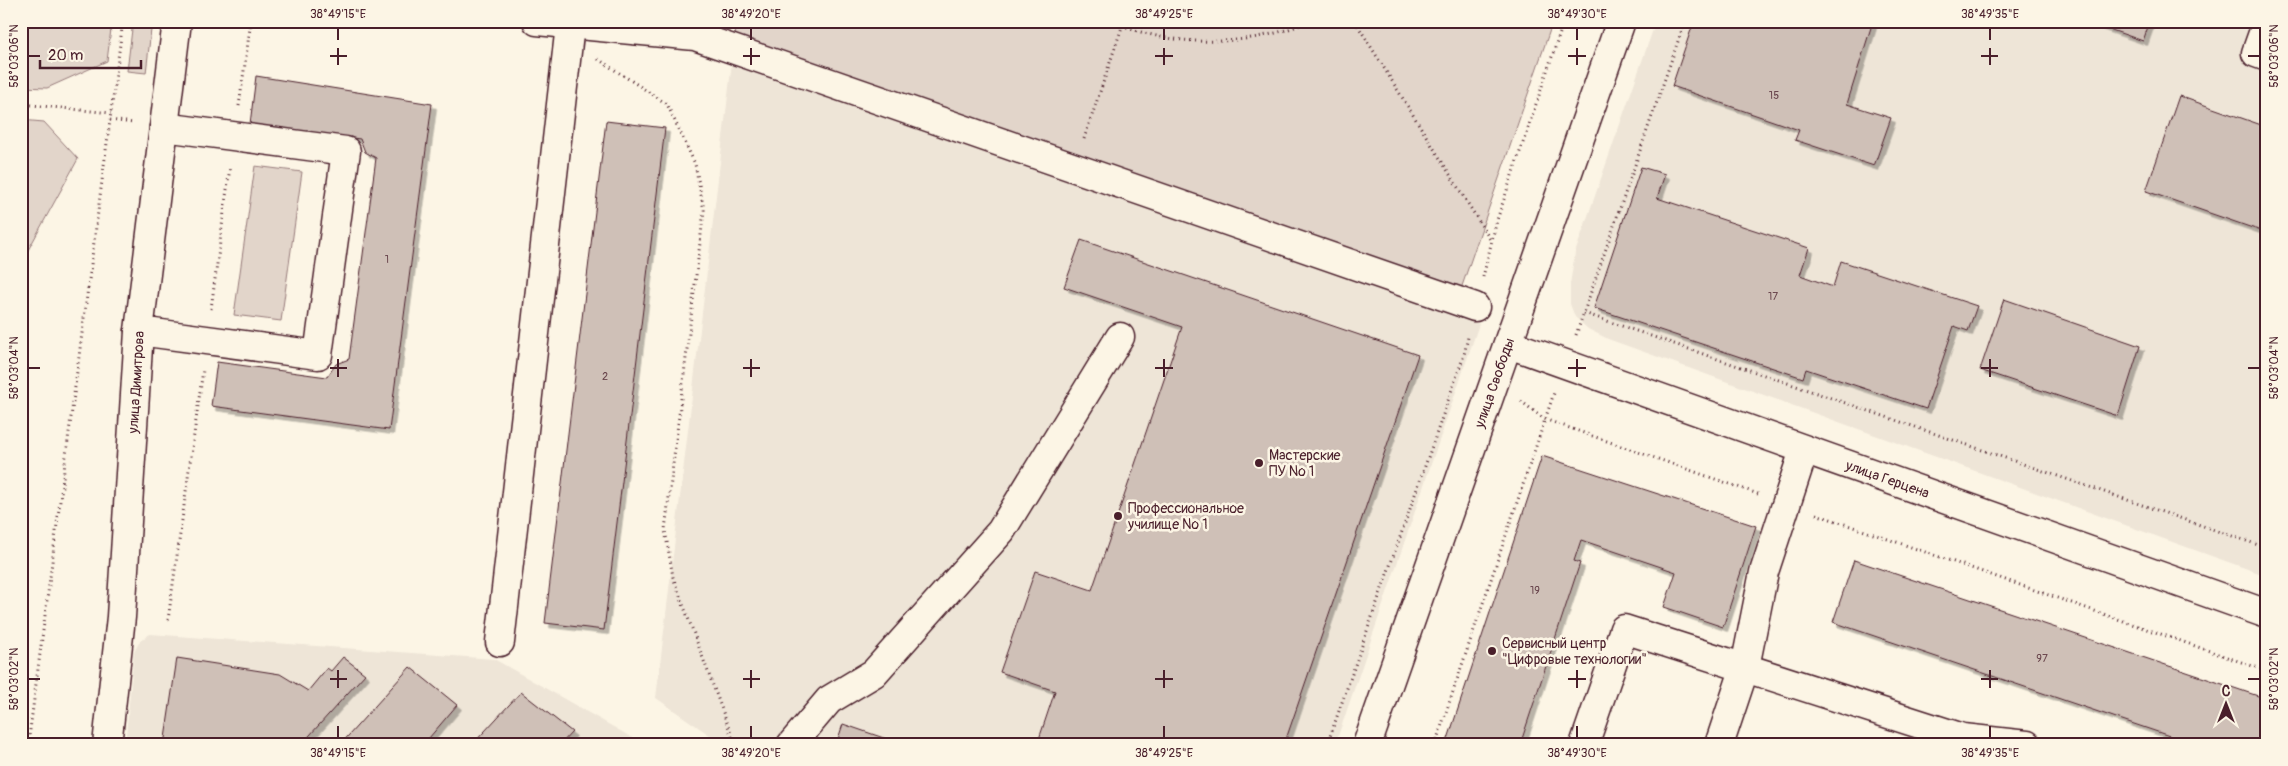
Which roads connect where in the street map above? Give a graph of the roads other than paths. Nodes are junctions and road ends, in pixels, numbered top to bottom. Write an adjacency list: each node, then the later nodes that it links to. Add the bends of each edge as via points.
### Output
1 (177, 21): 8 (main road, улица Димитрова)
2 (537, 21): 5 (main road)
3 (1621, 21): 12 (main road, улица Свободы)
4 (2267, 22): 7 (main road, via 2256,53)
5 (581, 29): 6 (main road); 15 (main road)
6 (697, 29): 9 (main road, via 1075,168)
7 (2267, 57)
8 (164, 127): 10 (main road, улица Димитрова); 10 (main road, via 346,151 318,356)
9 (1475, 307)
10 (139, 331): 18 (main road, улица Димитрова, via 120,617)
11 (1120, 337): 19 (main road, via 1001,531 874,673 829,700)
12 (1509, 344): 13 (main road, улица Герцена); 20 (main road, улица Свободы)
13 (1804, 450): 14 (main road, улица Герцена); 16 (main road, via 1764,572)
14 (2267, 614)
15 (500, 642)
16 (1745, 667): 17 (main road); 21 (main road, via 1624,629); 22 (main road)
17 (1963, 742): 23 (main road)
18 (107, 745)
19 (791, 745)
20 (1367, 745)
21 (1584, 745)
22 (1719, 745)
23 (2027, 745)

